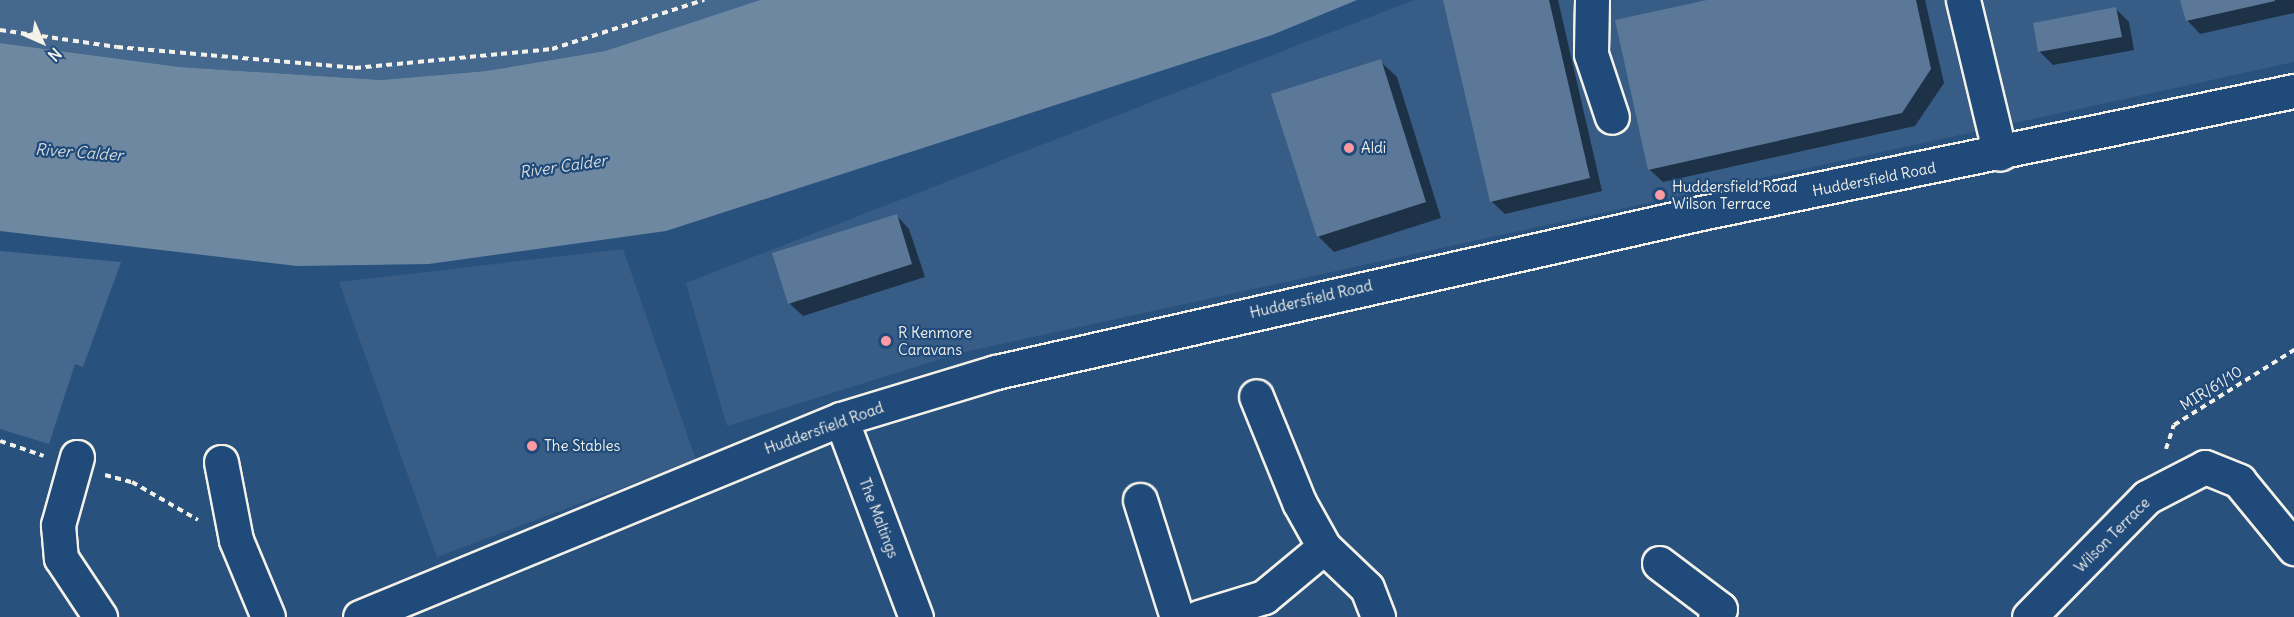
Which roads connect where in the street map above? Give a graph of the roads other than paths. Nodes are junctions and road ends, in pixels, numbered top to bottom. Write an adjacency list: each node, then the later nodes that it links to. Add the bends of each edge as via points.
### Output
1 (1592, 0): 4 (main road, via 1591,54)
2 (1963, 0): 5 (main road)
3 (2294, 91): 5 (main road, Huddersfield Road)
4 (1612, 117)
5 (2000, 154): 7 (main road, Huddersfield Road, via 1296,301 996,372)
6 (1256, 396): 11 (main road, via 1299,502)
7 (841, 419): 17 (main road, Huddersfield Road); 18 (main road, The Maltings)
8 (76, 462): 15 (main road, via 58,525 61,558)
9 (221, 462): 16 (main road, via 236,540)
10 (1140, 500): 19 (main road)
11 (1324, 547): 14 (main road); 20 (main road, via 1264,597)
12 (2294, 548): 22 (main road, Wilson Terrace, via 2239,481 2205,467 2147,497)
13 (1659, 563): 21 (main road, via 1720,609)
14 (1372, 602)
15 (100, 617)
16 (268, 617)
17 (360, 617)
18 (916, 617)
19 (1177, 617)
20 (1199, 617)
21 (1714, 617)
22 (2029, 617)

